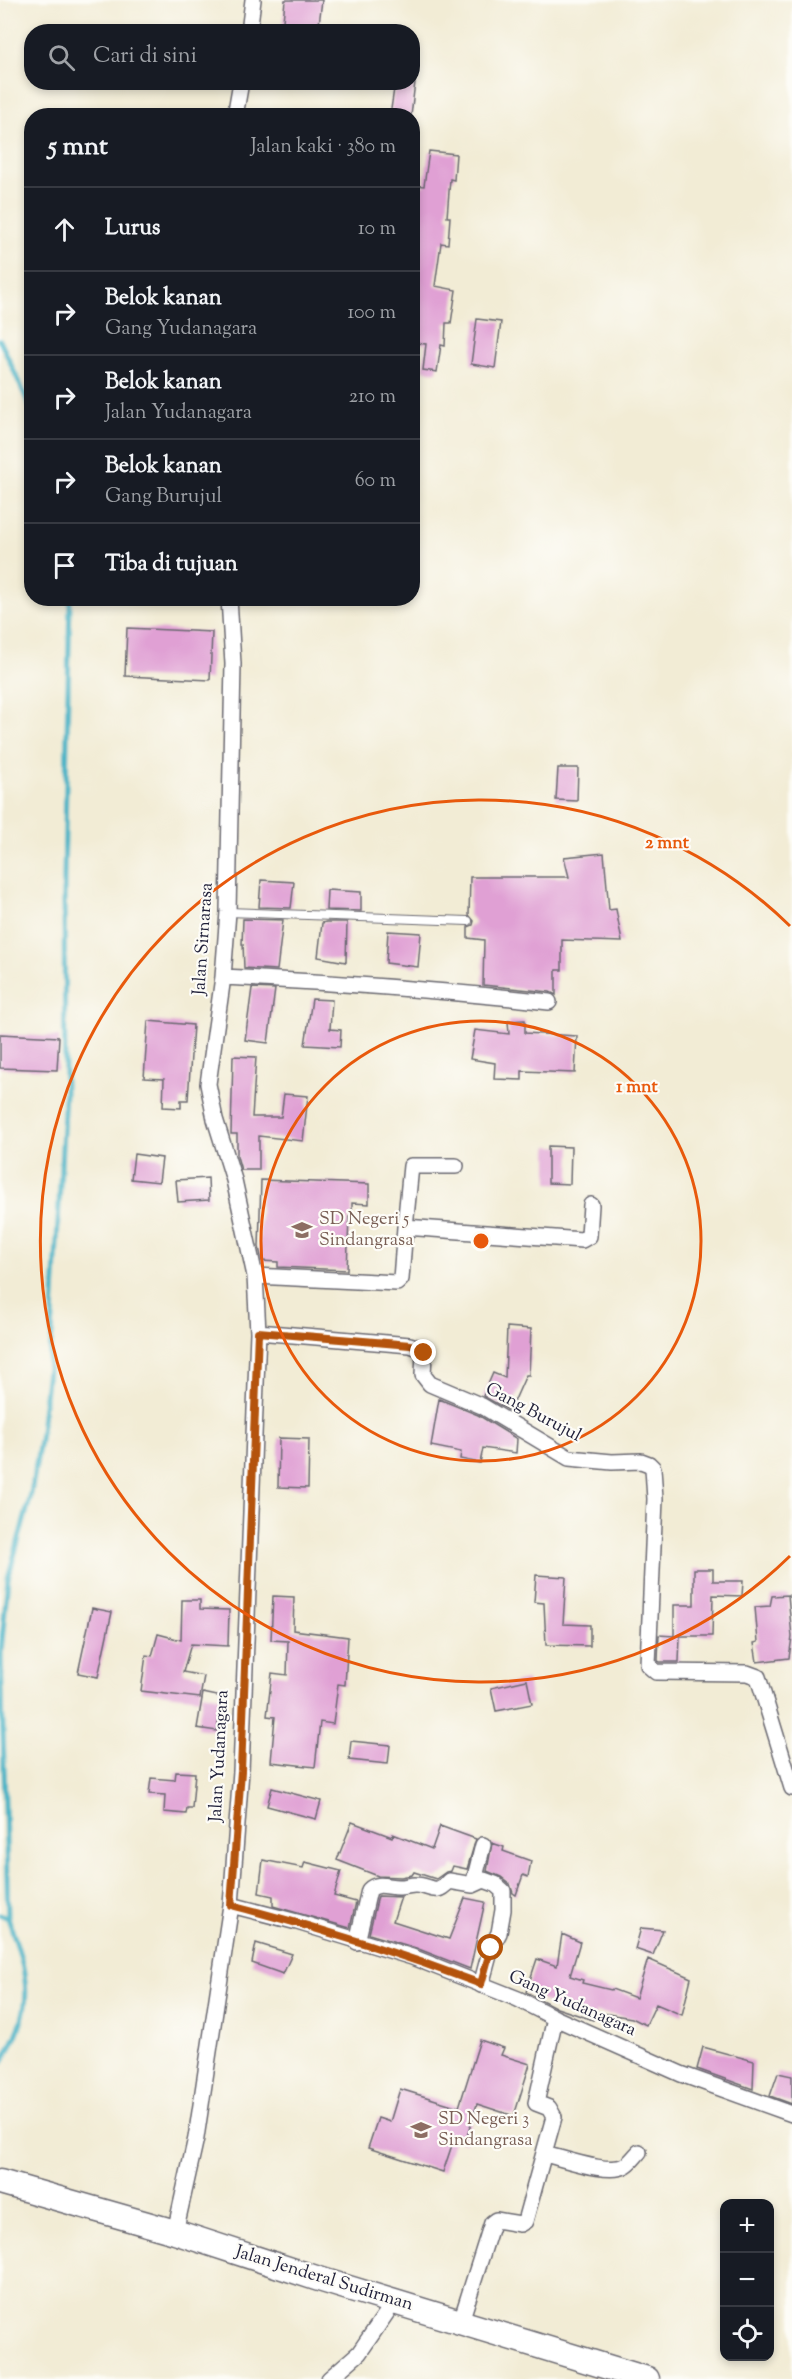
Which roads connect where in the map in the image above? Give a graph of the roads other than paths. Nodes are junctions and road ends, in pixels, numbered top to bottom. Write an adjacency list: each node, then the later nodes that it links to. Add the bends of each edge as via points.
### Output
1 (253, 0): 2 (street)
2 (250, 24)
3 (240, 90): 4 (street)
4 (236, 108)
5 (229, 606): 6 (street, Jalan Sirnarasa, via 233,664)
6 (228, 912): 7 (lane); 8 (street, Jalan Sirnarasa)
7 (468, 921)
8 (223, 977): 9 (street, via 319,981); 13 (street, Jalan Sirnarasa, via 208,1084)
9 (549, 1002)
10 (456, 1166): 12 (street, via 411,1166)
11 (591, 1204): 12 (street, via 591,1230 582,1240)
12 (405, 1227): 13 (street, via 398,1282)
13 (255, 1276): 14 (street, Jalan Yudanagara)
14 (258, 1332): 15 (street, Gang Burujul, via 419,1348 424,1353 423,1375 430,1384 482,1406 569,1458 649,1464 653,1468 655,1499 648,1665 656,1672 747,1673 758,1677); 18 (street, Jalan Yudanagara, via 241,1771)
15 (792, 1788)
16 (483, 1845): 17 (street)
17 (473, 1885): 19 (street, via 449,1881 439,1890 415,1885 373,1886); 20 (street, via 484,1880 503,1891 499,1933)
18 (231, 1905): 19 (street, Gang Yudanagara); 26 (street, Jalan Yudanagara, via 196,2138)
19 (357, 1942): 20 (street, Gang Yudanagara)
20 (481, 1984): 21 (street, Gang Yudanagara)
21 (555, 2018): 22 (street, Gang Yudanagara, via 681,2074); 24 (street, via 536,2103 549,2108 554,2117)
22 (792, 2114)
23 (639, 2152): 24 (street, via 626,2166 613,2169)
24 (544, 2154): 28 (street, via 525,2221 492,2223)
25 (0, 2182): 26 (highway, Jalan Jenderal Sudirman)
26 (175, 2232): 27 (highway, Jalan Jenderal Sudirman)
27 (394, 2302): 28 (highway, Jalan Jenderal Sudirman); 29 (street, via 359,2353)
28 (460, 2321): 30 (highway, Jalan Jenderal Sudirman)
29 (329, 2379)
30 (647, 2379)

